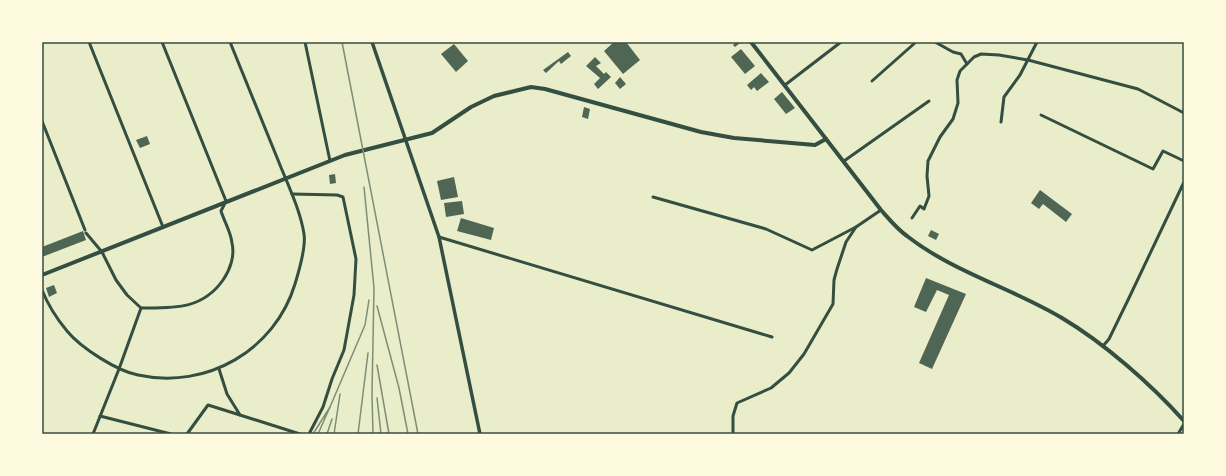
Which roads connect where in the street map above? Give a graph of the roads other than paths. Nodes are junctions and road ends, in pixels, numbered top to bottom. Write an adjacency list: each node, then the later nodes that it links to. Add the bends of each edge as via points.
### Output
1 (90, 42): 34 (street)
2 (162, 42): 31 (street)
3 (230, 42): 25 (street)
4 (305, 42): 22 (street)
5 (372, 42): 21 (street)
6 (751, 42): 14 (main road)
7 (841, 42): 14 (street)
8 (916, 42): 13 (street)
9 (934, 42): 12 (street, via 961,54)
10 (1037, 42): 11 (street)
11 (1028, 60): 12 (street, via 981,54); 16 (street, via 1138,89); 19 (street, via 1004,97)
12 (967, 64): 33 (street, via 960,71 957,80 958,103 953,119 928,161 929,196 924,209 920,206)
13 (872, 81)
14 (785, 85): 20 (main road)
15 (929, 101): 24 (street)
16 (1184, 113)
17 (1041, 115): 23 (street, via 1154,169 1163,151)
18 (42, 121): 37 (street, via 86,232)
19 (1001, 122)
20 (826, 139): 21 (main road, via 815,145 718,136 582,98 531,87 488,98 432,133); 24 (main road)
21 (407, 140): 22 (main road, via 364,149); 36 (street)
22 (330, 161): 25 (main road)
23 (1184, 161)
24 (844, 162): 32 (main road)
25 (285, 178): 29 (street); 31 (main road)
26 (1184, 182): 27 (street)
27 (1180, 191): 28 (street); 42 (street, via 1126,305)
28 (1184, 193)
29 (292, 194): 44 (street, via 304,235 300,270 290,301 279,320 259,342 234,362); 52 (street, via 342,197 356,259 354,295 344,350 323,407)
30 (653, 197): 35 (street, via 766,229 812,250)
31 (226, 201): 34 (main road); 40 (street, via 221,211 232,243 230,270 219,286 203,301 172,308)
32 (881, 210): 35 (street); 42 (main road, via 913,241 1061,318)
33 (912, 218)
34 (163, 227): 37 (main road)
35 (856, 227): 54 (street, via 846,242 837,269 833,304 809,346 789,373 771,388 737,403 733,416)
36 (439, 237): 41 (street); 53 (street)
37 (102, 252): 38 (main road); 40 (street, via 127,296)
38 (42, 274)
39 (42, 290): 43 (street, via 48,305 68,332 90,351)
40 (141, 308): 43 (street)
41 (772, 337)
42 (1103, 346): 47 (main road)
43 (119, 369): 44 (street, via 162,378 182,377); 46 (street)
44 (218, 369): 45 (street, via 227,394)
45 (240, 415): 50 (street, via 208,405); 51 (street)
46 (100, 416): 48 (street); 49 (street)
47 (1184, 422): 55 (street)
48 (93, 434)
49 (172, 434)
50 (187, 434)
51 (300, 434)
52 (309, 434)
53 (480, 434)
54 (733, 434)
55 (1178, 434)

